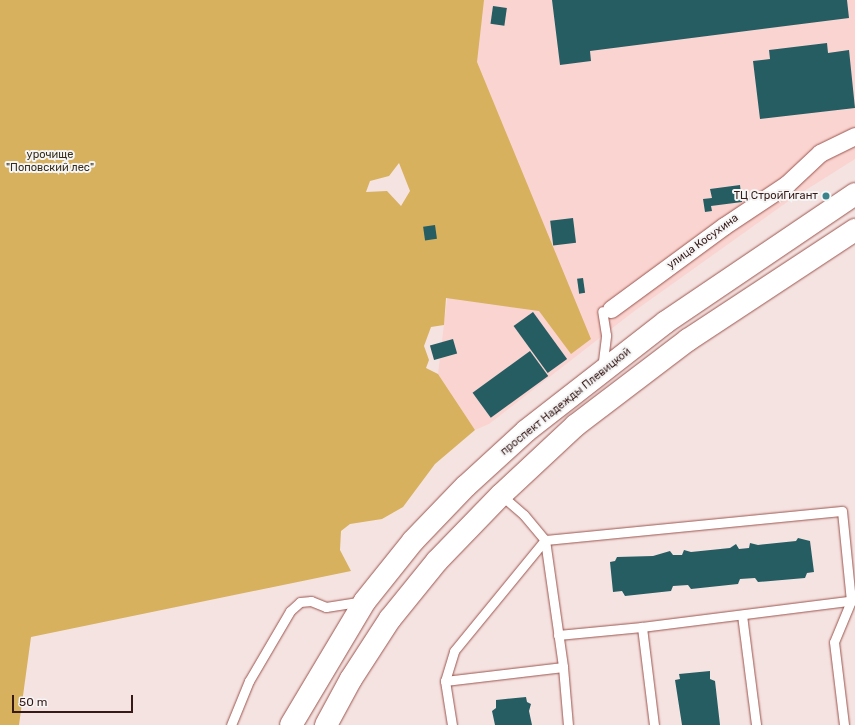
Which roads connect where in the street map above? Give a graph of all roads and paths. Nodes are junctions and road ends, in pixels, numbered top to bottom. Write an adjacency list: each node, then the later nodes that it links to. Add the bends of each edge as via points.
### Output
1 (855, 136): 4 (street, улица Косухина, via 820,153 787,184)
2 (855, 194): 5 (main road, проспект Надежды Плевицкой, via 666,322)
3 (855, 230): 6 (main road, via 682,344 576,425)
4 (606, 310): 5 (lane)
5 (602, 371): 8 (main road, проспект Надежды Плевицкой, via 526,431 466,486 413,541)
6 (501, 495): 7 (lane, via 524,515); 17 (main road, via 437,561 390,619 351,679)
7 (545, 540): 9 (lane, via 842,511); 12 (lane); 14 (lane, via 454,652)
8 (365, 601): 15 (lane, via 326,607 311,601 300,602 290,611 249,681); 16 (main road, проспект Надежды Плевицкой)
9 (853, 601): 10 (lane); 22 (lane, via 834,642)
10 (742, 615): 11 (lane); 21 (lane)
11 (642, 627): 12 (lane); 20 (lane)
12 (558, 635): 13 (lane)
13 (563, 667): 14 (lane); 19 (lane)
14 (445, 681): 18 (lane)
15 (230, 725)
16 (291, 725)
17 (326, 725)
18 (452, 725)
19 (568, 725)
20 (654, 725)
21 (756, 725)
22 (844, 725)

